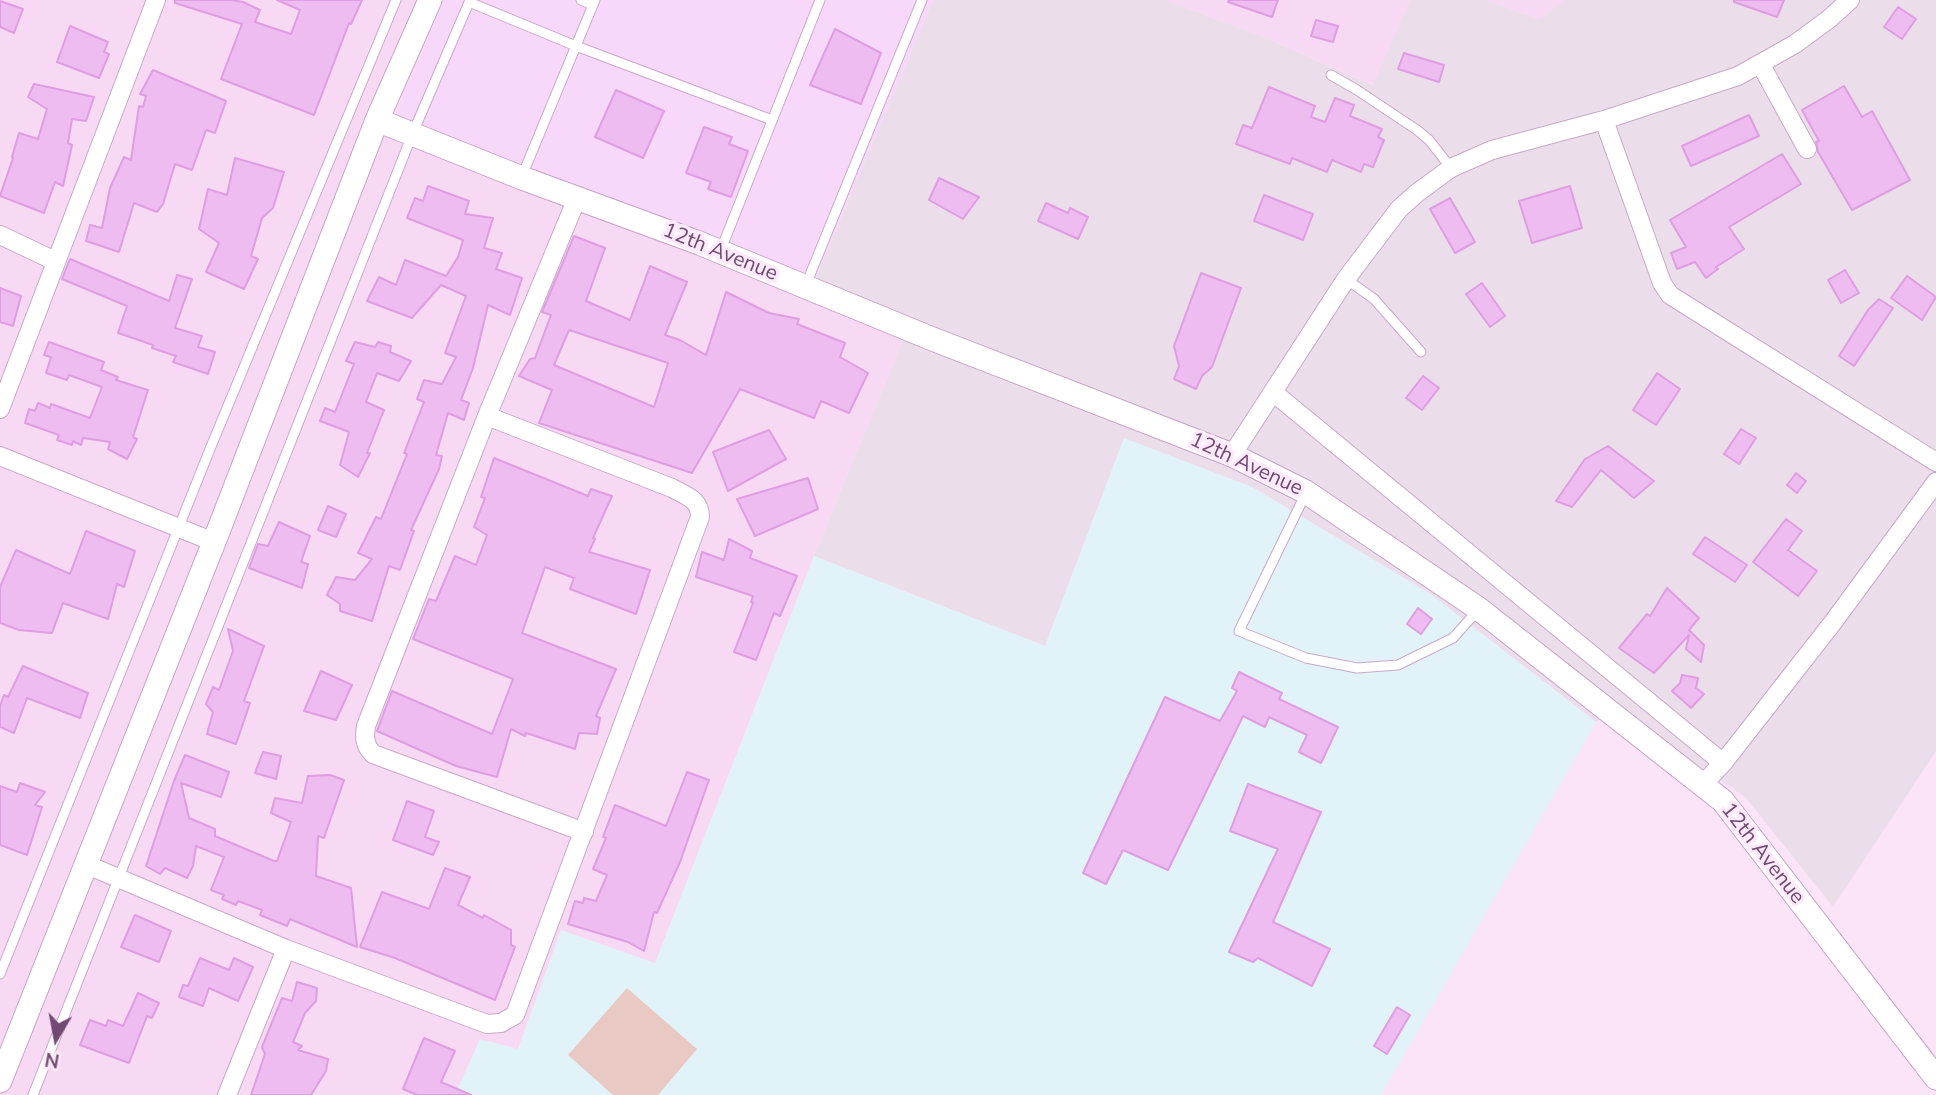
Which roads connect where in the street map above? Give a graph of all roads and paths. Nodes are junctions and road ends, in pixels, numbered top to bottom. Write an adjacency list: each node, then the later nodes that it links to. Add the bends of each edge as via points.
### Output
1 (156, 0): 23 (street)
2 (396, 0): 35 (lane)
3 (430, 0): 13 (street)
4 (581, 0): 9 (lane)
5 (820, 0): 14 (lane)
6 (922, 0): 25 (lane)
7 (1850, 0): 11 (street)
8 (470, 1): 10 (lane); 16 (lane)
9 (594, 2): 10 (lane)
10 (576, 46): 14 (lane); 19 (lane)
11 (1760, 65): 15 (street); 17 (street)
12 (1331, 75): 18 (lane, via 1417,130)
13 (377, 120): 16 (street, 12th Avenue); 36 (street)
14 (772, 120): 22 (lane)
15 (1604, 120): 18 (street, via 1492,150); 32 (street, via 1661,283 1670,295)
16 (412, 135): 19 (street, 12th Avenue); 42 (lane)
17 (1807, 149)
18 (1451, 168): 24 (street, via 1399,209)
19 (522, 178): 20 (street, 12th Avenue)
20 (577, 198): 22 (street, 12th Avenue); 29 (street)
21 (0, 235): 23 (street)
22 (720, 252): 25 (street, 12th Avenue)
23 (55, 261): 28 (street)
24 (1346, 279): 26 (lane, via 1374,299); 27 (street)
25 (805, 287): 30 (street, 12th Avenue)
26 (1420, 352)
27 (1274, 393): 30 (street); 38 (street)
28 (0, 409)
29 (487, 416): 40 (street, via 672,488 696,501 700,509); 40 (street, via 366,726 365,742 373,754)
30 (1232, 455): 34 (street, 12th Avenue)
31 (0, 456): 35 (street)
32 (1936, 462)
33 (1936, 482): 38 (street)
34 (1307, 492): 37 (street, 12th Avenue); 37 (lane, via 1239,631 1307,658 1357,668 1385,666 1452,638)
35 (179, 528): 36 (street); 44 (lane)
36 (214, 542): 41 (street)
37 (1479, 609): 39 (street, 12th Avenue)
38 (1723, 762): 39 (street)
39 (1703, 784): 45 (street, 12th Avenue, via 1730,810)
40 (584, 832): 43 (street, via 514,1015 501,1023 487,1024)
41 (85, 864): 42 (street); 46 (street)
42 (117, 877): 43 (street); 47 (lane)
43 (286, 949): 48 (street)
44 (0, 974)
45 (1936, 1078)
46 (0, 1081)
47 (33, 1095)
48 (227, 1095)

